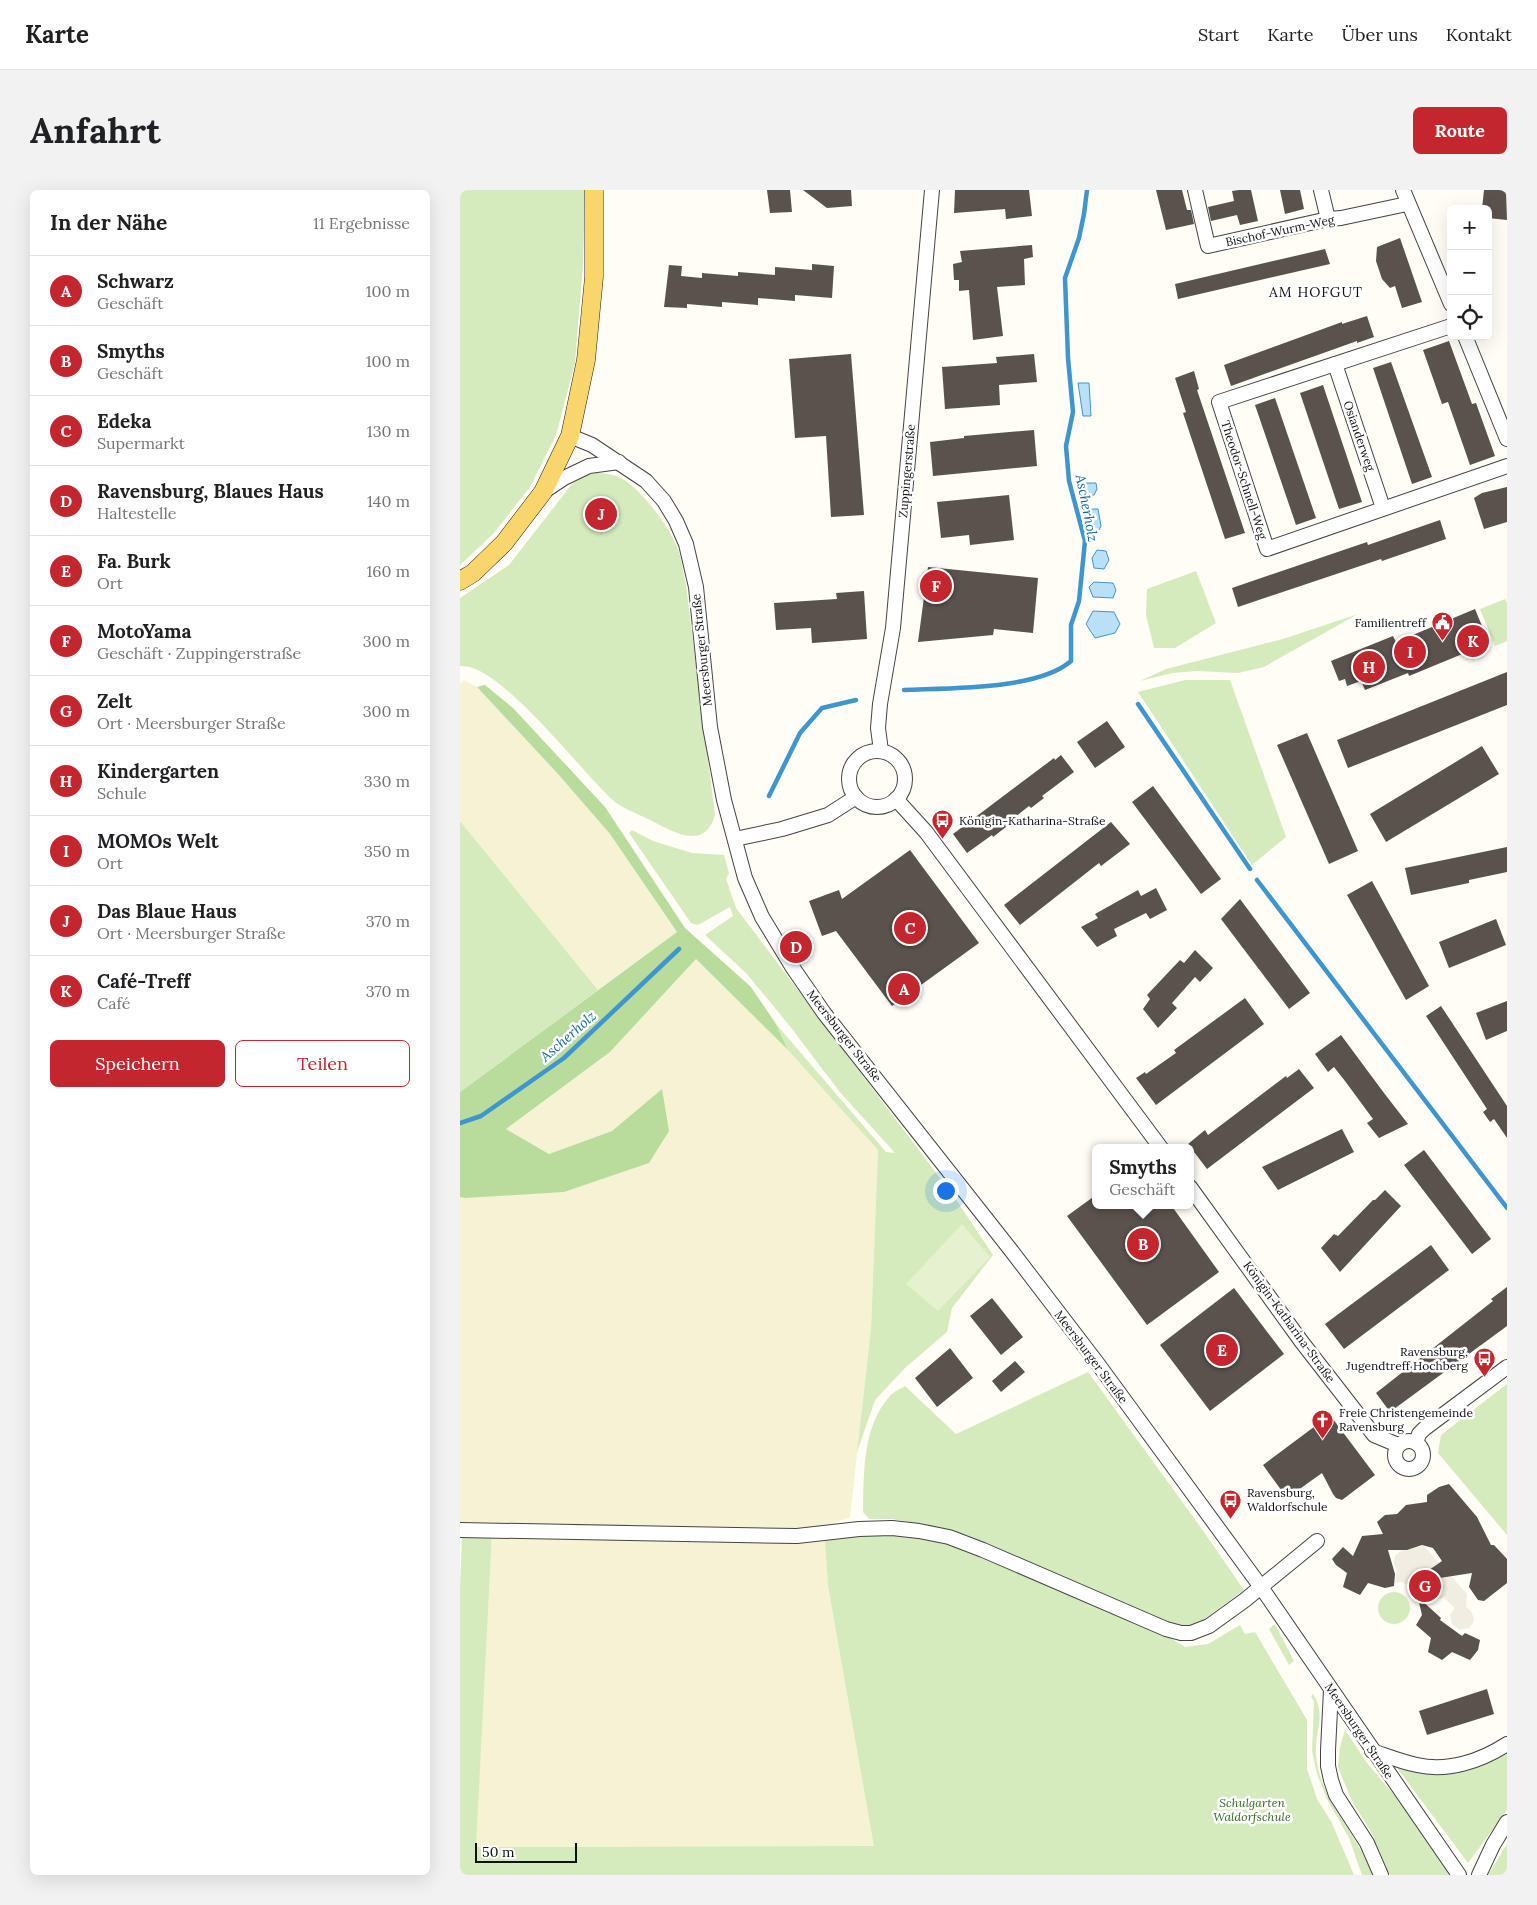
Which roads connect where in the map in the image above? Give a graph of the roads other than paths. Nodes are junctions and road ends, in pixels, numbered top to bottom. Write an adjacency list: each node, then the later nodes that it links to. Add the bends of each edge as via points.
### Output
1 (594, 190): 12 (main road, via 594,268 586,360)
2 (932, 190): 19 (street, Zuppingerstraße, via 893,628 880,704 878,728)
3 (1195, 190): 7 (street, Bischof-Wurm-Weg, via 1208,246)
4 (1321, 190): 7 (street)
5 (1402, 190): 6 (street)
6 (1407, 204): 7 (street, Bischof-Wurm-Weg); 8 (street)
7 (1328, 219)
8 (1447, 295)
9 (1447, 327): 11 (street, Theodor-Schnell-Weg)
10 (1467, 340): 13 (street)
11 (1335, 364): 17 (street, Osianderweg); 17 (street, Theodor-Schnell-Weg, via 1218,402 1267,549)
12 (570, 436): 14 (street, Meersburger Straße); 16 (main road)
13 (1507, 439)
14 (619, 462): 16 (street, via 589,466); 22 (street, Meersburger Straße, via 646,481 664,501 686,544 696,587 713,744)
15 (1507, 466): 17 (street, Theodor-Schnell-Weg)
16 (543, 492): 18 (main road, via 504,544)
17 (1383, 508)
18 (460, 581)
19 (881, 751): 20 (street, via 866,753 853,764 849,781); 21 (street, via 899,760 903,768 905,785)
20 (856, 797): 21 (street, via 863,803 880,807); 22 (street, via 828,815)
21 (896, 799): 23 (street, via 926,832)
22 (735, 839): 30 (street, Meersburger Straße, via 745,878 762,917 824,1013 1092,1356)
23 (1158, 1144)
24 (1194, 1193): 27 (street, Königin-Katharina-Straße, via 1301,1341 1374,1435)
25 (1507, 1368): 26 (street, via 1424,1429)
26 (1416, 1443): 27 (street, Königin-Katharina-Straße, via 1407,1441); 27 (street, via 1422,1449 1423,1458 1412,1469 1397,1463)
27 (1398, 1445)
28 (460, 1530): 30 (street, via 797,1536 859,1529 919,1531 949,1537 983,1550 1166,1630 1180,1633 1209,1626)
29 (1317, 1541): 30 (street)
30 (1261, 1587): 31 (street, Meersburger Straße)
31 (1331, 1690): 33 (street, Meersburger Straße); 35 (street, via 1328,1766 1331,1780 1336,1795 1367,1842)
32 (1507, 1744): 33 (street, via 1462,1764 1440,1768 1417,1766)
33 (1372, 1751): 36 (street, Meersburger Straße)
34 (1507, 1822): 37 (street)
35 (1381, 1875)
36 (1458, 1875)
37 (1479, 1875)

